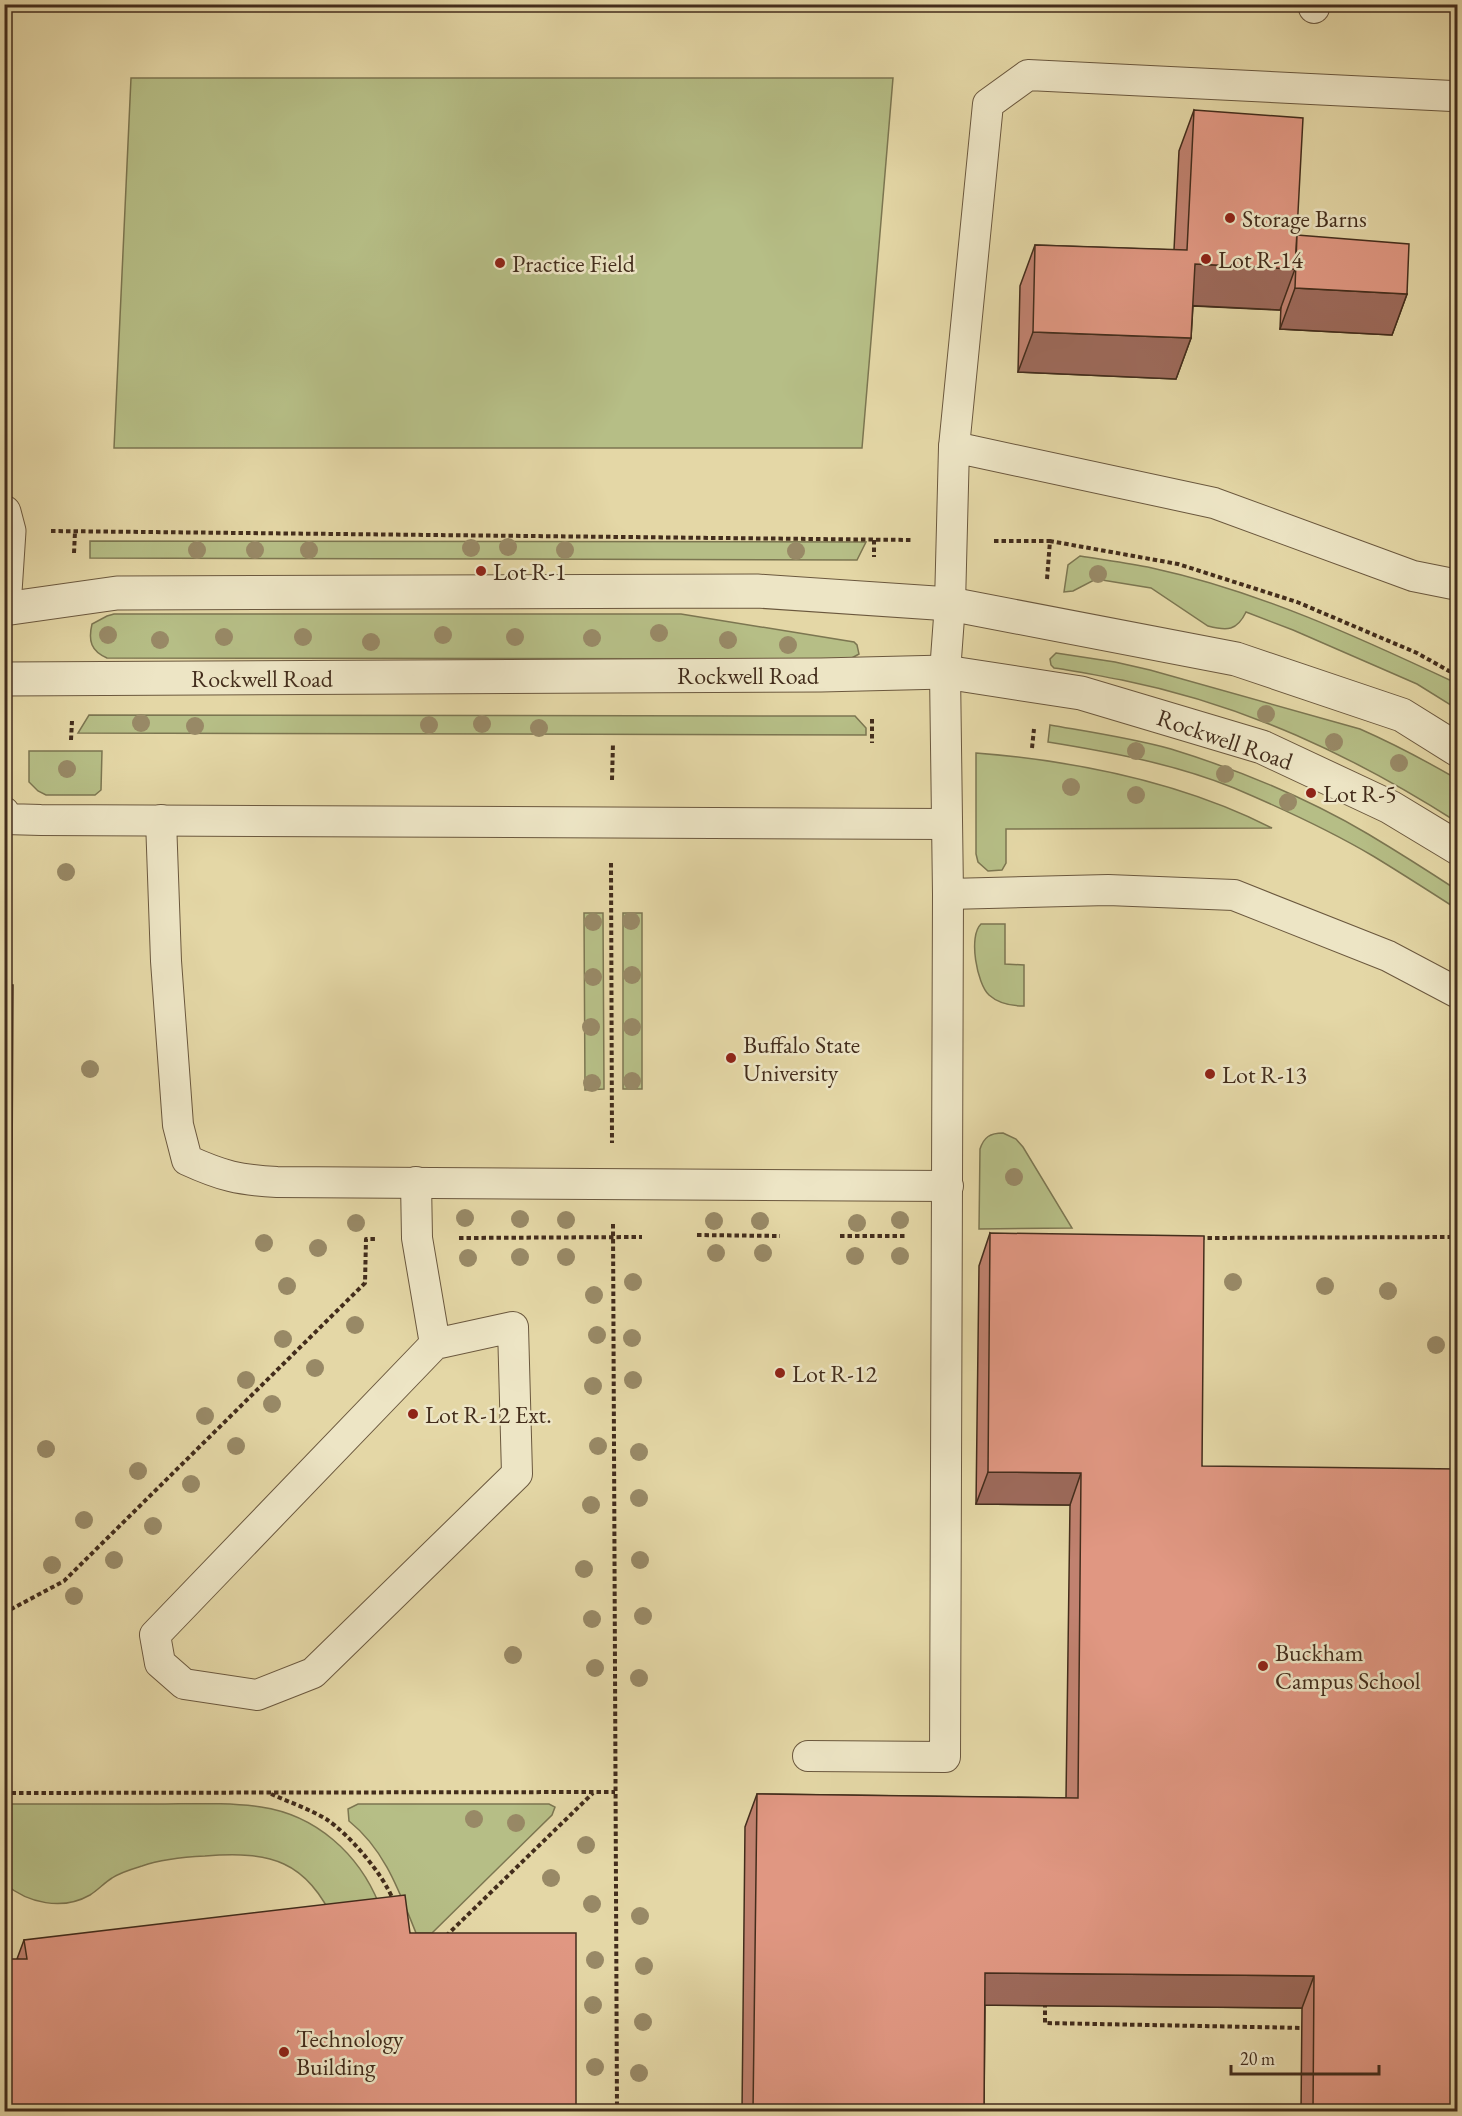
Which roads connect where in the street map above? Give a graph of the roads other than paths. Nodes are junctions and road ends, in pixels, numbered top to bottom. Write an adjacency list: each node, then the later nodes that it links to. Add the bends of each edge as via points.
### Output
1 (1452, 96): 2 (lane, via 1028,75 988,104)
2 (954, 447): 4 (lane, via 1214,503 1413,576); 5 (lane)
3 (4, 512): 6 (street, via 9,531)
4 (1458, 585)
5 (950, 604): 6 (street, via 757,591 117,592); 7 (lane); 9 (street, via 1236,658 1402,716)
6 (4, 608)
7 (945, 672): 8 (street, Rockwell Road); 13 (lane); 14 (street, Rockwell Road, via 1081,693 1262,747 1390,807)
8 (4, 679)
9 (1458, 750)
10 (4, 812): 11 (lane)
11 (5, 820): 12 (lane)
12 (161, 820): 13 (lane); 17 (lane, via 177,1113 188,1160 217,1174 249,1181)
13 (947, 824): 15 (lane)
14 (1458, 848)
15 (948, 894): 16 (lane, via 1108,890 1234,895 1388,956); 18 (lane)
16 (1458, 993)
17 (416, 1182): 18 (lane); 19 (lane, via 417,1238)
18 (948, 1186): 20 (lane, via 945,1757)
19 (435, 1344): 19 (lane, via 513,1327 517,1474 313,1673 257,1695 184,1684 160,1663 155,1635)
20 (808, 1756)

